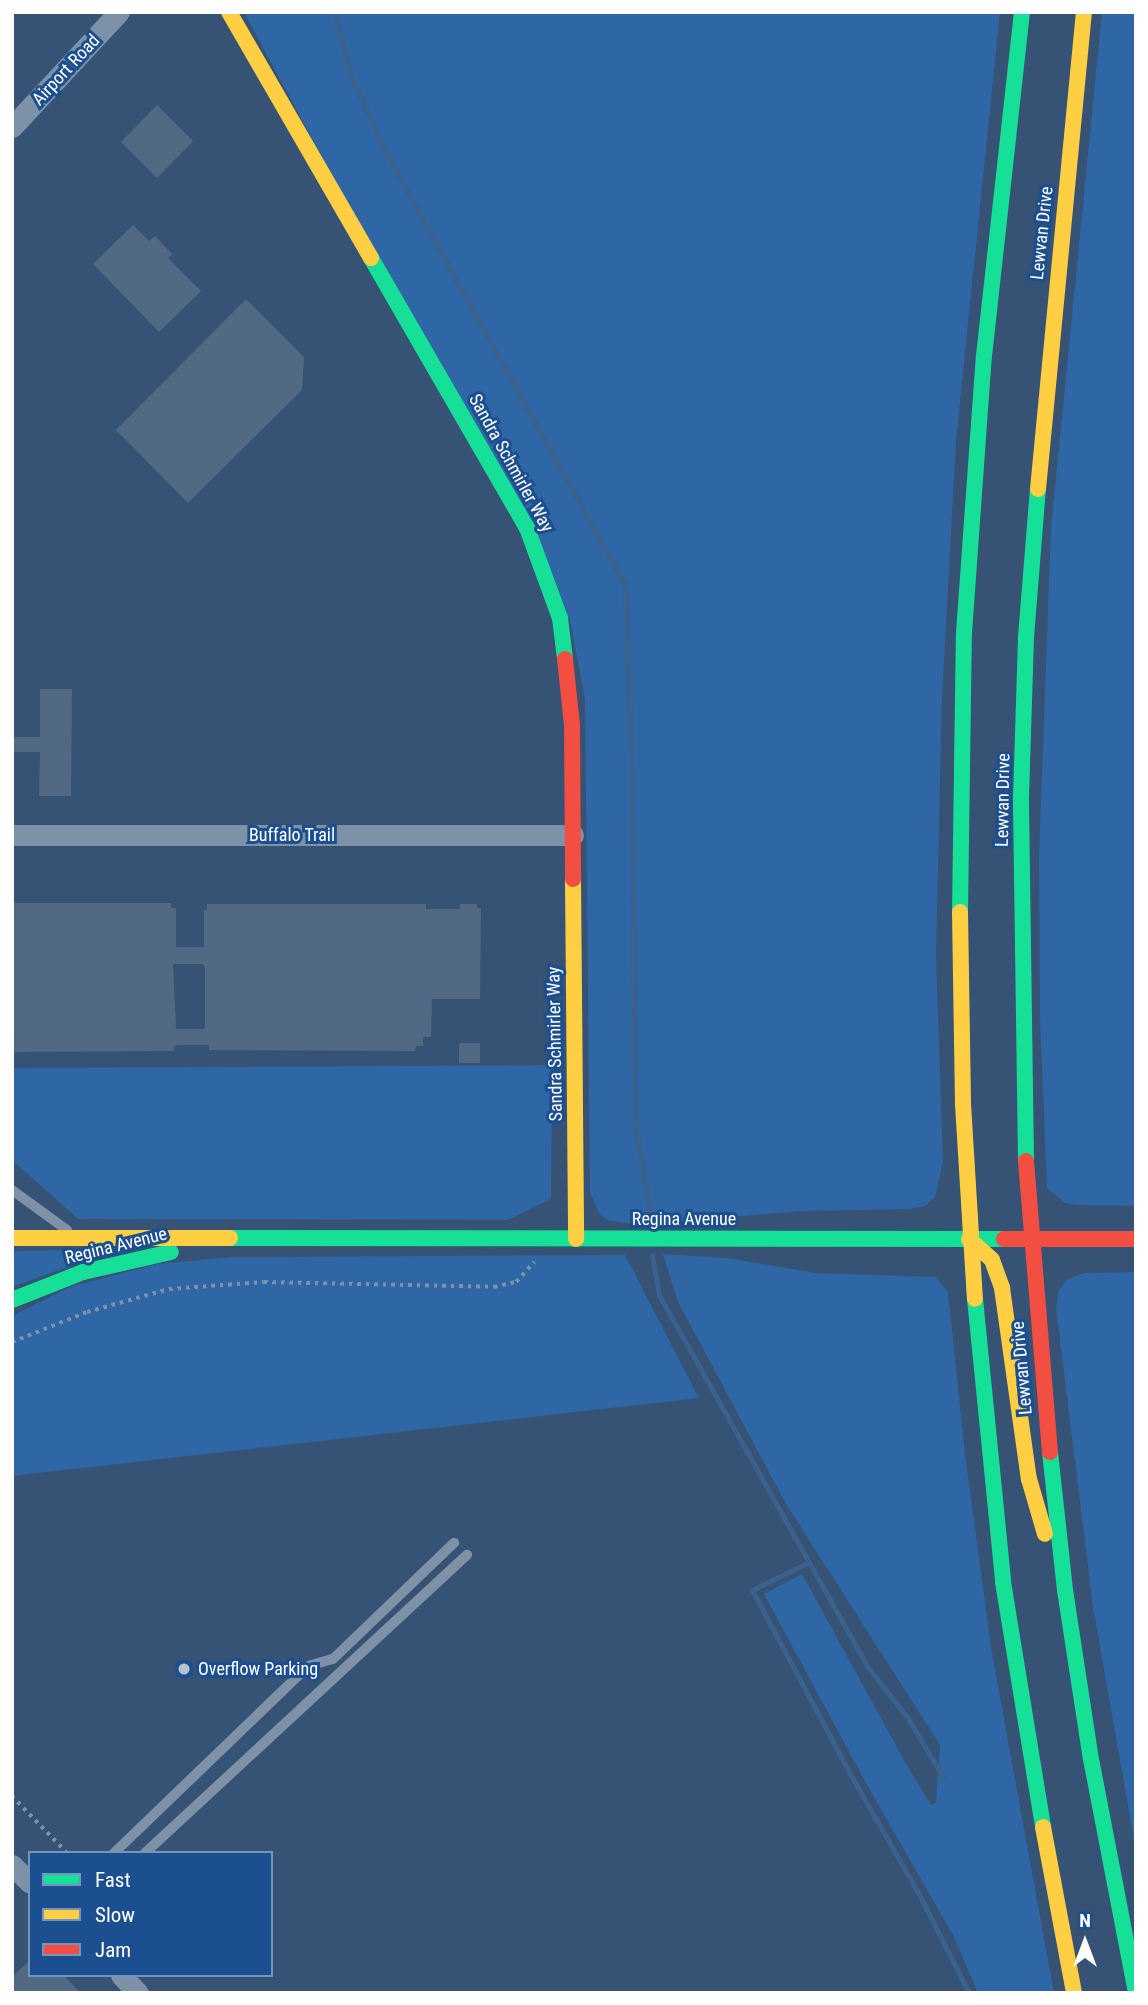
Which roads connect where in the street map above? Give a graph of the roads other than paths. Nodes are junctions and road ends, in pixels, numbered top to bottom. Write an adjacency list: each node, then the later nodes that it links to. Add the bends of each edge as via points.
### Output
1 (119, 12): 5 (street, Airport Road)
2 (229, 12): 7 (main road, Sandra Schmirler Way, via 527,528 560,618 568,670)
3 (1022, 12): 12 (main road, via 984,356 964,633 959,872)
4 (1084, 12): 13 (main road, Lewvan Drive, via 1039,451 1026,637 1021,1023)
5 (16, 116)
6 (12, 835): 7 (street, Buffalo Trail)
7 (573, 835): 11 (main road, Sandra Schmirler Way)
8 (12, 1190): 10 (lane)
9 (12, 1238): 10 (main road, Regina Avenue)
10 (78, 1238): 15 (main road, Regina Avenue)
11 (576, 1239): 12 (main road, Regina Avenue); 15 (main road, Regina Avenue)
12 (969, 1239): 13 (main road, Regina Avenue); 19 (main road, Lewvan Drive, via 992,1260 1002,1288 1029,1479); 27 (main road, via 1003,1582)
13 (1030, 1239): 14 (main road, Regina Avenue); 19 (main road, Lewvan Drive)
14 (1136, 1239)
15 (233, 1240): 16 (main road, Regina Avenue, via 83,1272)
16 (12, 1300)
17 (454, 1543): 20 (lane, via 333,1659 308,1667)
18 (467, 1555): 21 (lane)
19 (1065, 1590): 25 (main road, Lewvan Drive, via 1091,1759)
20 (116, 1851)
21 (147, 1851)
22 (12, 1865): 23 (street)
23 (28, 1881)
24 (123, 1977): 26 (street)
25 (1136, 1992)
26 (138, 1993)
27 (1074, 1993)

